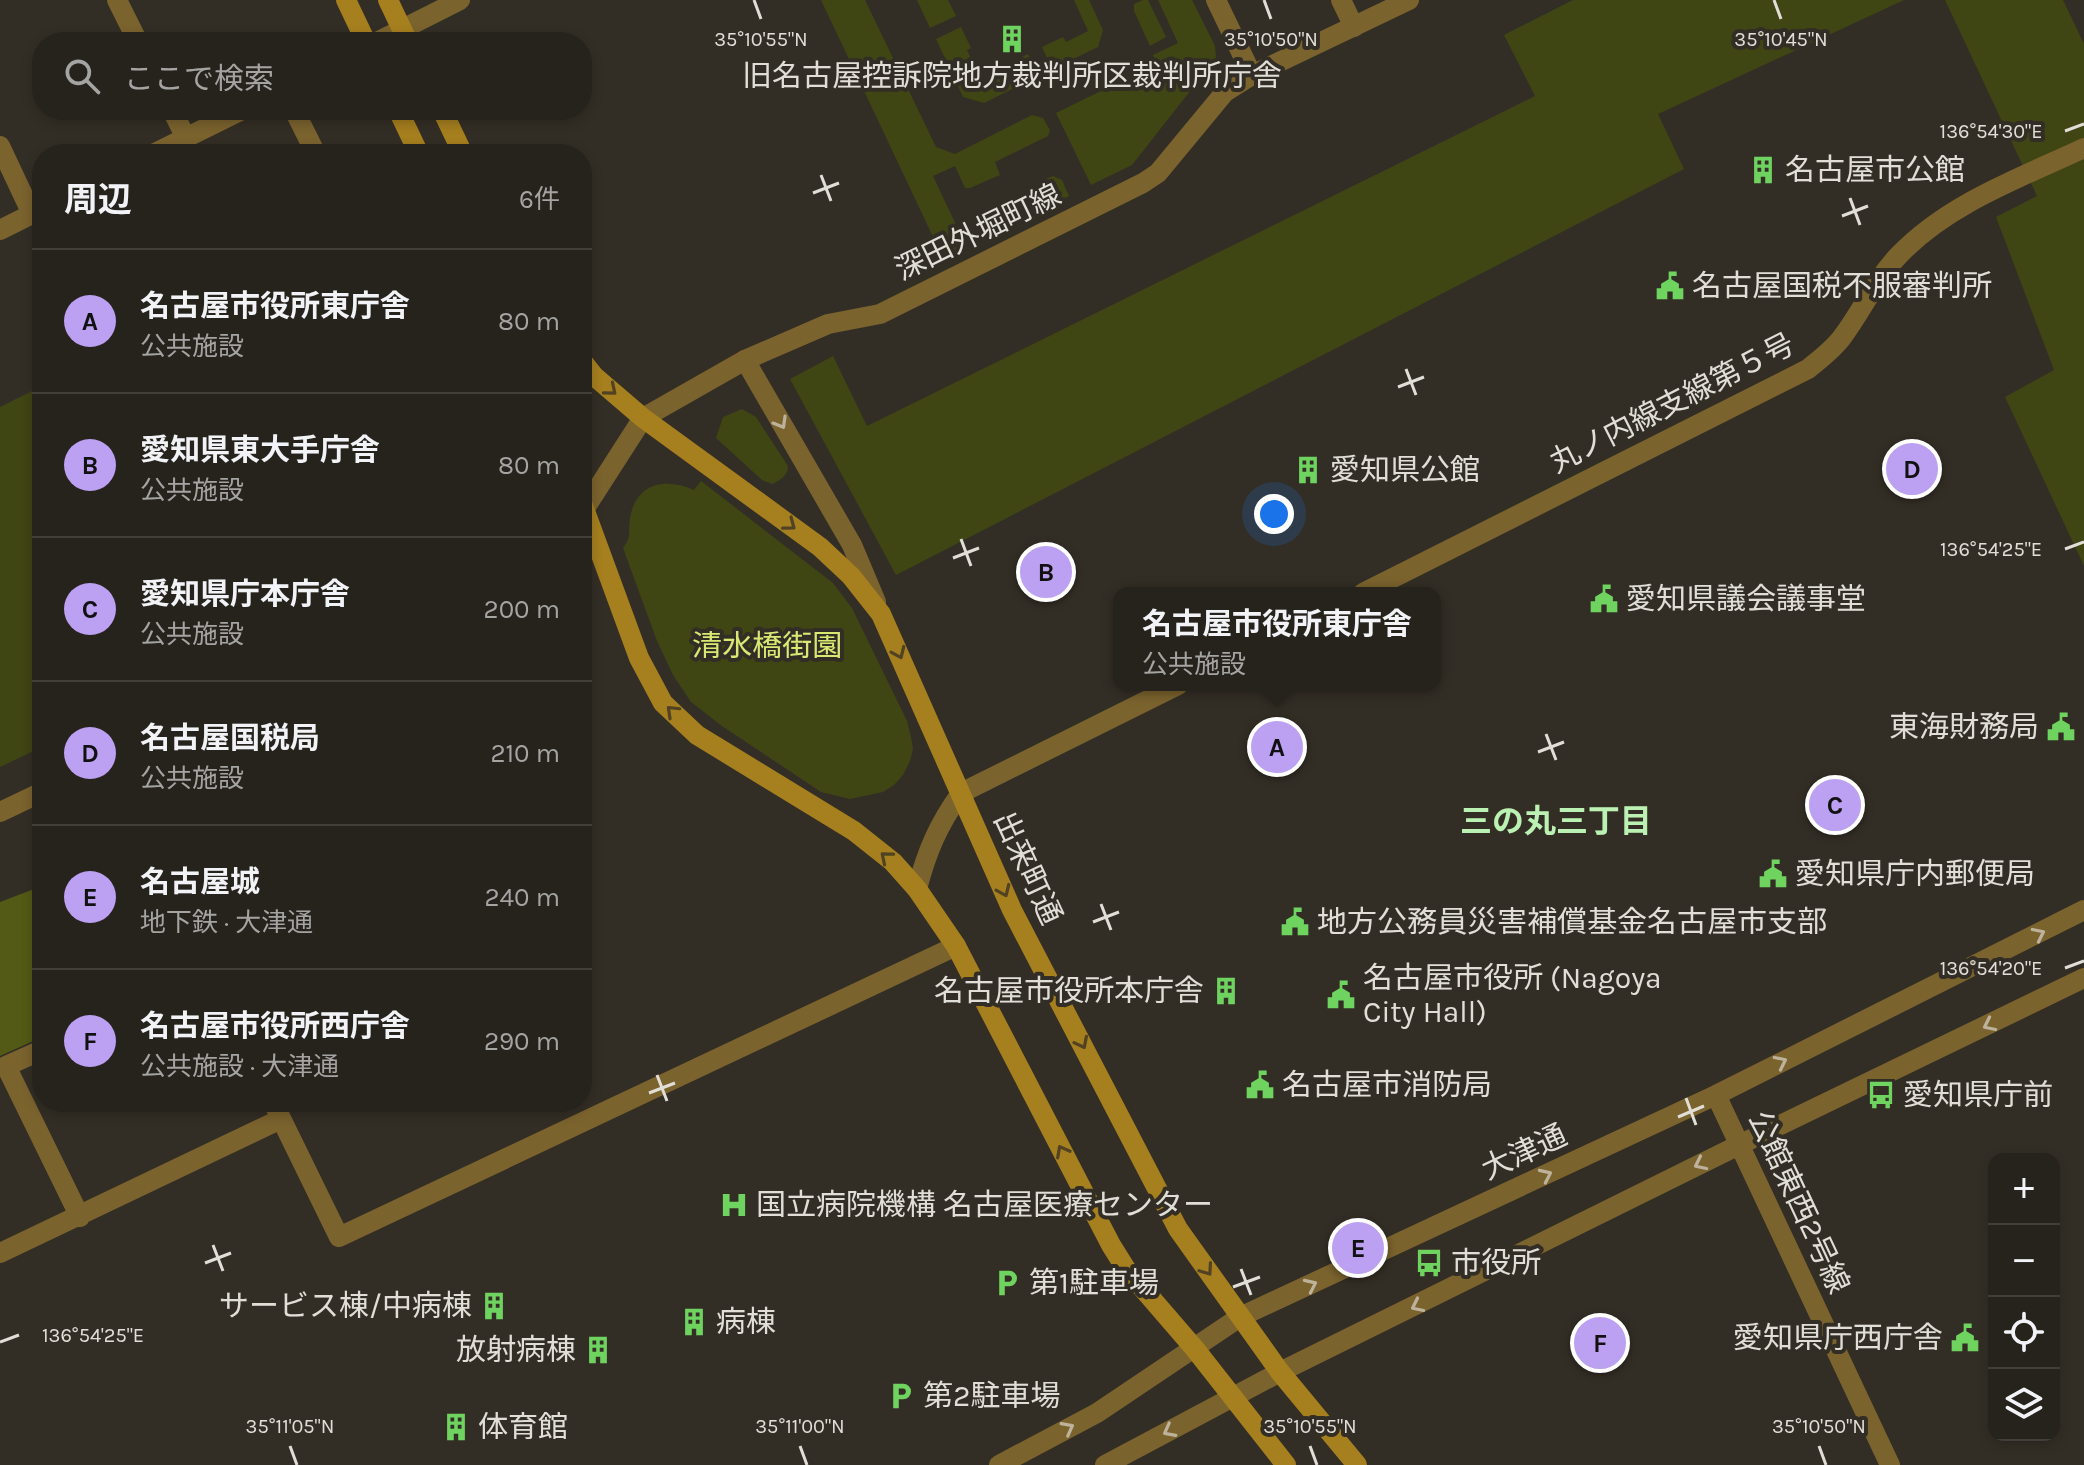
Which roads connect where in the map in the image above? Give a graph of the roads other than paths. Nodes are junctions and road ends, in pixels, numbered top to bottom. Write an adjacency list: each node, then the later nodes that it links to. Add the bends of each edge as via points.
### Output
1 (117, 0): 9 (street)
2 (346, 0): 10 (main road)
3 (388, 0): 11 (main road)
4 (460, 0): 12 (street)
5 (1216, 0): 13 (street)
6 (1341, 0): 8 (street)
7 (1409, 0): 8 (street, 深田外堀町線)
8 (1354, 27): 13 (street, 深田外堀町線)
9 (133, 32)
10 (361, 32)
11 (404, 32)
12 (410, 32)
13 (1252, 75): 29 (street, 深田外堀町線, via 1225,92 1158,173 1143,183 880,314 828,324)
14 (177, 120): 19 (street)
15 (222, 120): 19 (street)
16 (299, 120): 21 (street)
17 (403, 120): 22 (main road)
18 (447, 120): 23 (main road)
19 (186, 138): 20 (street)
20 (174, 144)
21 (311, 144)
22 (414, 144)
23 (458, 144)
24 (0, 146): 26 (street)
25 (2084, 148): 34 (street, 丸ノ内線支線第５号, via 1968,203 1916,239 1869,293 1843,337 1808,369)
26 (32, 203)
27 (32, 214): 28 (street)
28 (0, 230)
29 (745, 360): 31 (street, 深田外堀町線); 35 (street, one-way to 35, via 842,529)
30 (592, 374): 31 (main road, 出来町通, one-way to 31)
31 (643, 418): 32 (street, 深田外堀町線); 35 (main road, 出来町通, one-way to 35, via 820,547)
32 (592, 495)
33 (592, 533): 40 (main road, one-way to 33, via 854,831 697,735 663,703 639,658)
34 (1375, 587)
35 (881, 614): 37 (main road, 出来町通, one-way to 37)
36 (1166, 691): 37 (street)
37 (961, 793): 40 (street, via 926,852); 51 (main road, 出来町通, one-way to 51, via 1012,910 1178,1229)
38 (32, 797): 39 (street)
39 (0, 812)
40 (917, 889): 42 (main road)
41 (2084, 910): 45 (street, 大津通, one-way to 41)
42 (956, 946): 47 (street, via 339,1237); 52 (main road, one-way to 42, via 1111,1245)
43 (2084, 978): 48 (street, one-way to 48)
44 (32, 1054): 49 (street, via 6,1066)
45 (1716, 1095): 48 (street, 公館東西2号線); 51 (street, 大津通, one-way to 45)
46 (275, 1112): 49 (street)
47 (277, 1112)
48 (1739, 1145): 53 (street, one-way to 53); 59 (street, 公館東西2号線)
49 (80, 1217): 50 (street)
50 (0, 1253)
51 (1240, 1317): 52 (street, 大津通); 53 (main road, 出来町通)
52 (1195, 1349): 54 (main road); 55 (street, 大津通, one-way to 52, via 1097,1413)
53 (1280, 1372): 54 (street); 58 (main road, 出来町通)
54 (1232, 1397): 56 (street, one-way to 56); 57 (main road)
55 (999, 1465)
56 (1105, 1465)
57 (1286, 1465)
58 (1357, 1465)
59 (1890, 1465)

